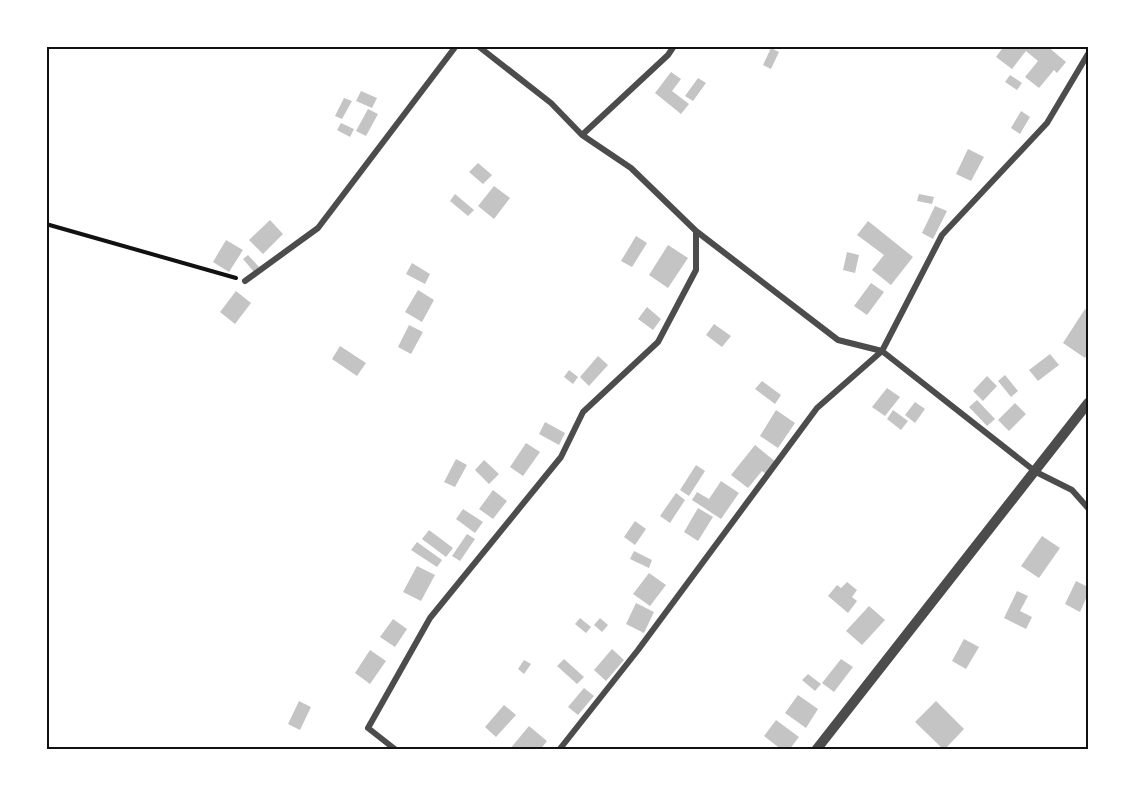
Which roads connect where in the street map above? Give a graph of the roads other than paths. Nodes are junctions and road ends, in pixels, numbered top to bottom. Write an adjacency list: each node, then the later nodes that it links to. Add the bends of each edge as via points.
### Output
1 (456, 46): 7 (street, via 318,228)
2 (478, 46): 5 (street, via 551,103)
3 (674, 46): 5 (street)
4 (1089, 54): 8 (street, via 1047,123 942,235)
5 (582, 135): 6 (street, via 631,168)
6 (696, 231): 8 (street, via 838,340); 12 (street, via 696,270 658,342 583,412 561,457 430,618 368,728)
7 (245, 281)
8 (882, 351): 10 (street); 13 (street, via 817,408 638,651)
9 (1089, 403): 10 (street)
10 (1036, 472): 11 (street, via 1071,490); 14 (street)
11 (1089, 508)
12 (396, 750)
13 (559, 750)
14 (816, 750)

